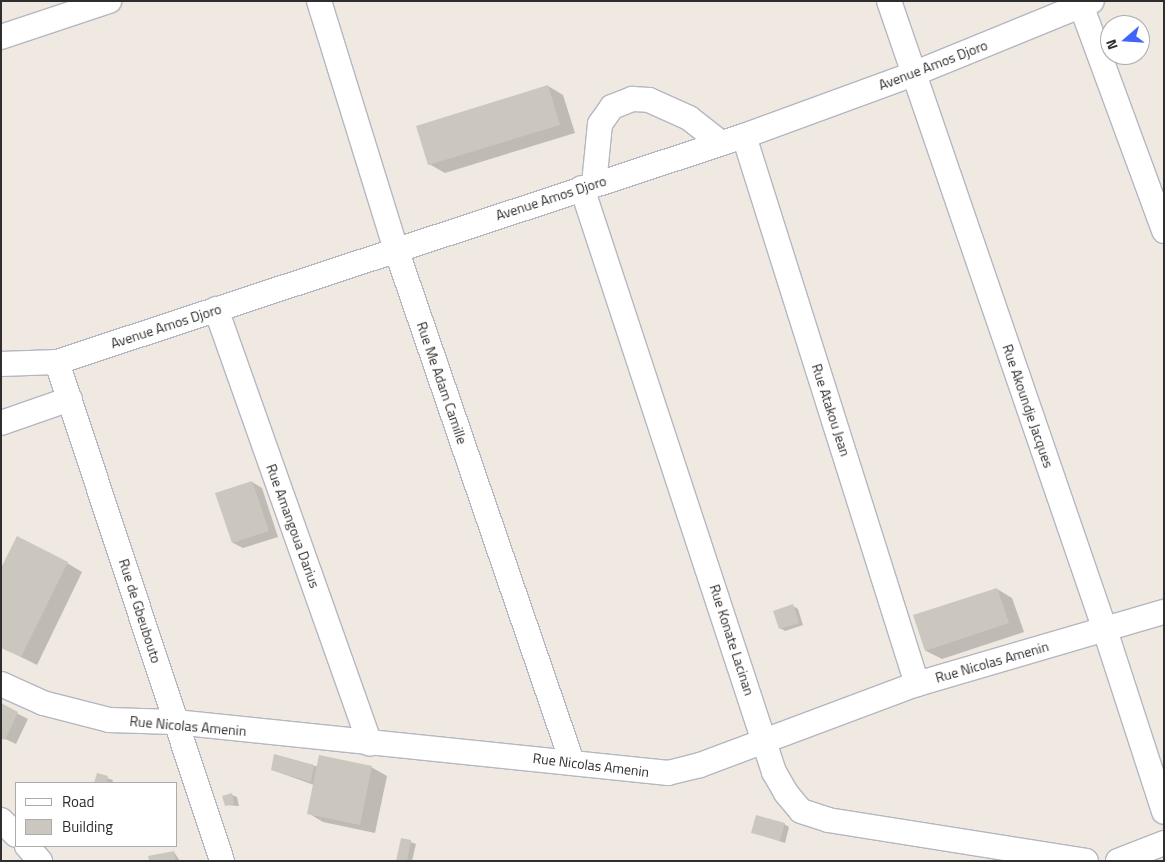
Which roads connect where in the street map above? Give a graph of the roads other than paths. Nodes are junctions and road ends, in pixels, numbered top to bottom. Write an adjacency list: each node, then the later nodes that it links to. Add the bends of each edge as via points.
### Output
1 (109, 1): 5 (street)
2 (319, 1): 11 (street, Rue Me Adam Camille)
3 (889, 1): 6 (street, Rue Akoundje Jacques)
4 (1087, 3): 6 (street, Avenue Amos Djoro); 10 (street)
5 (1, 37)
6 (913, 74): 7 (street, Avenue Amos Djoro); 18 (street, Rue Akoundje Jacques)
7 (744, 136): 8 (street, Avenue Amos Djoro); 20 (street, Rue Atakou Jean)
8 (721, 143): 9 (street, Avenue Amos Djoro); 9 (street, via 689,118 649,100 632,99 612,107 600,124)
9 (588, 186): 11 (street, Avenue Amos Djoro); 22 (street, Rue Konate Lacinan)
10 (1164, 231)
11 (396, 249): 12 (street, Avenue Amos Djoro); 24 (street, Rue Me Adam Camille)
12 (216, 309): 13 (street, Avenue Amos Djoro); 23 (street, Rue Amangoua Darius)
13 (58, 362): 14 (street, Avenue Amos Djoro); 15 (street, Rue de Gbeubouto)
14 (1, 364)
15 (70, 399): 16 (street); 21 (street, Rue de Gbeubouto)
16 (1, 424)
17 (1164, 612): 18 (street, Rue Nicolas Amenin)
18 (1105, 630): 20 (street, Rue Nicolas Amenin); 25 (street, Rue Akoundje Jacques)
19 (1, 684): 21 (street, Rue Nicolas Amenin, via 43,702 109,720)
20 (917, 684): 22 (street, Rue Nicolas Amenin)
21 (175, 722): 23 (street, Rue Nicolas Amenin); 31 (street, Rue de Gbeubouto)
22 (765, 739): 24 (street, Rue Nicolas Amenin, via 700,765 668,773 633,772); 32 (street, Rue Konate Lacinan, via 774,772 801,811 828,820)
23 (370, 744): 24 (street, Rue Nicolas Amenin)
24 (572, 762)
25 (1164, 812)
26 (1, 820): 27 (street)
27 (15, 834)
28 (1164, 843): 33 (street)
29 (28, 847): 30 (street)
30 (40, 861)
31 (222, 861)
32 (1086, 861)
33 (1118, 861)

